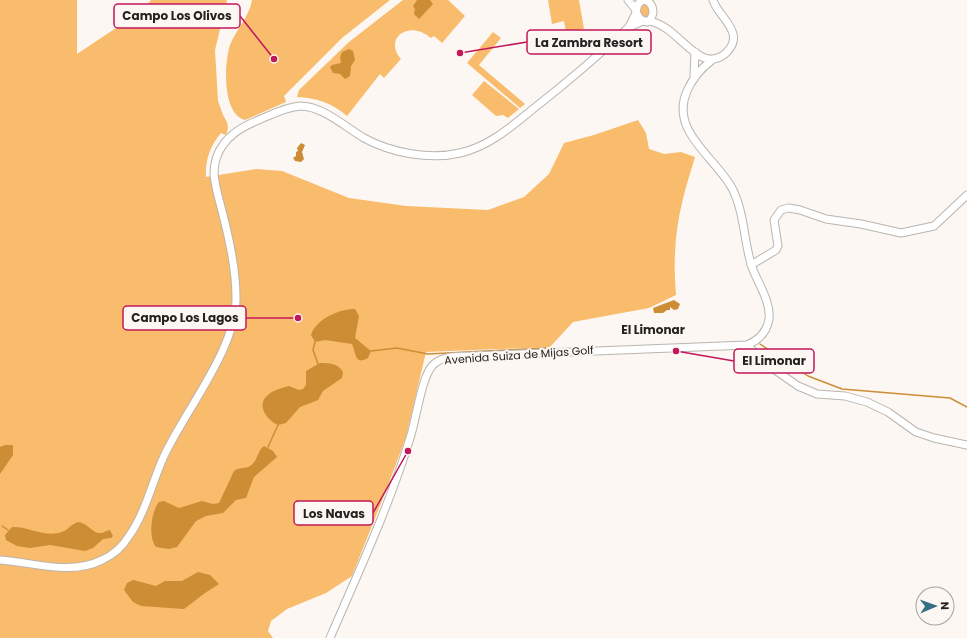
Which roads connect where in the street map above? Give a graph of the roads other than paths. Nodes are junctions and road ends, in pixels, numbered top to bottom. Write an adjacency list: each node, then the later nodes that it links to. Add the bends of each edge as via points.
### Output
1 (629, 0): 3 (street); 5 (street)
2 (713, 0): 9 (street, via 715,8 732,29 734,39 728,51)
3 (642, 1): 4 (street); 5 (street)
4 (651, 2): 6 (street, via 653,14)
5 (636, 12): 6 (street); 7 (street)
6 (646, 21): 7 (street); 8 (street, via 668,29)
7 (629, 27): 15 (street, via 584,69 512,126 490,142 457,154 399,151 367,139 318,110 301,106 284,109 254,121 225,141 219,151 214,173 235,274 236,299 232,326 219,356 167,451 136,524 120,546 102,560 90,564 55,567)
8 (695, 52): 9 (street); 10 (street)
9 (711, 60): 10 (street)
10 (694, 78): 12 (street, via 683,101 684,123 732,189 738,203)
11 (967, 195): 12 (street, via 934,226 901,234 826,219 800,210 781,210 774,220 778,246 776,250)
12 (751, 265): 13 (street, Avenida Suiza de Mijas Golf, via 769,309 769,318 765,330 754,342)
13 (747, 345): 14 (street, via 765,364 798,386 817,394 846,396 867,402 888,412 916,432); 16 (street, Avenida Suiza de Mijas Golf, via 472,356 440,360 427,373 400,466)
14 (967, 445)
15 (0, 560)
16 (330, 638)

